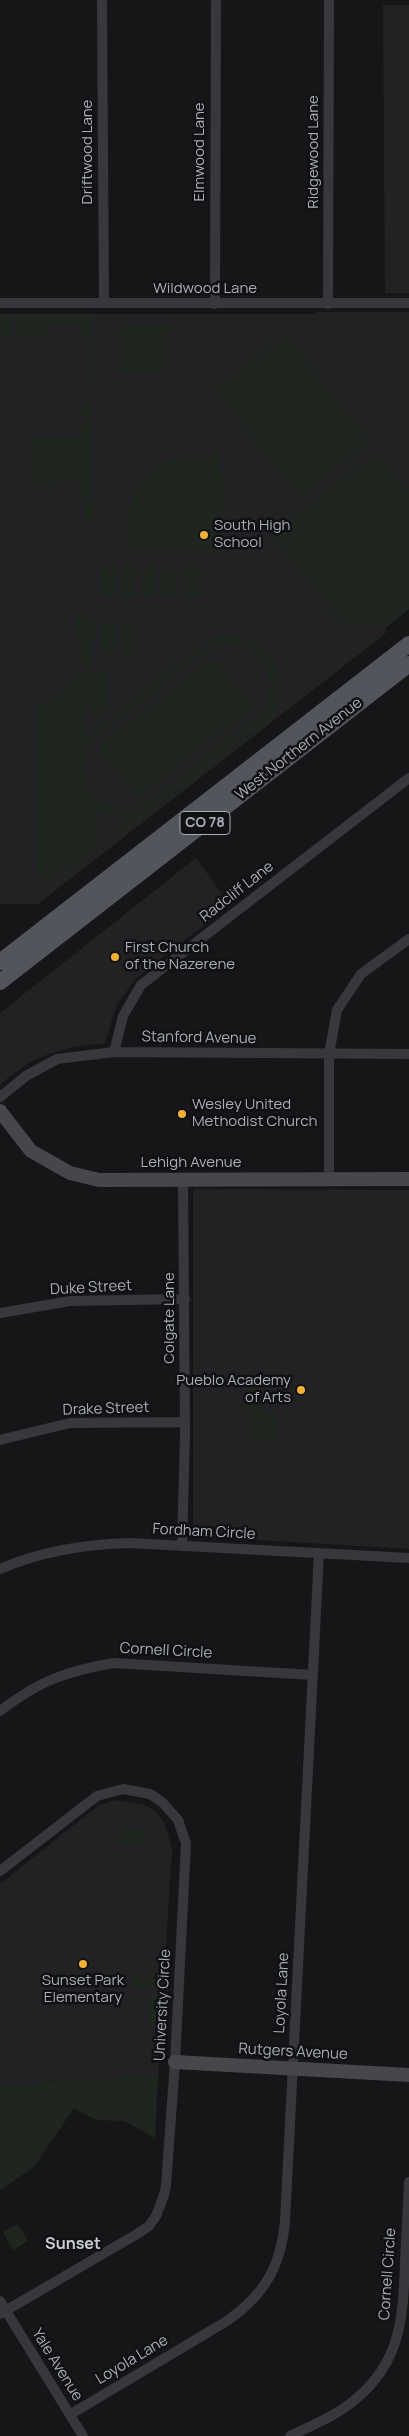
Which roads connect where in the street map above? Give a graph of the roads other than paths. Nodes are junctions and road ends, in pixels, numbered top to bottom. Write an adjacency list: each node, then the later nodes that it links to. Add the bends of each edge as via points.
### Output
1 (102, 0): 5 (street, Driftwood Lane)
2 (216, 0): 7 (street, Elmwood Lane)
3 (329, 0): 8 (street, Ridgewood Lane)
4 (0, 302): 5 (street, Wildwood Lane)
5 (104, 303): 7 (street, Wildwood Lane)
6 (409, 303): 8 (street, Wildwood Lane)
7 (215, 304): 8 (street, Wildwood Lane)
8 (328, 304)
9 (409, 644): 13 (main road, West Northern Avenue / CO 78)
10 (409, 664): 14 (main road, West Northern Avenue / CO 78)
11 (409, 778): 15 (street, Radcliff Lane, via 141,985 123,1016)
12 (409, 939): 16 (street, via 361,974 337,1010)
13 (0, 962)
14 (0, 982)
15 (114, 1052): 16 (street, Stanford Avenue); 18 (street, Stanford Avenue, via 58,1059 26,1076)
16 (329, 1054): 17 (street, Stanford Avenue); 22 (street)
17 (409, 1054)
18 (0, 1097)
19 (0, 1111): 20 (street, Lehigh Avenue, via 30,1151 70,1173 99,1180)
20 (183, 1179): 22 (street, Lehigh Avenue); 23 (street, Colgate Lane)
21 (409, 1179): 22 (street, Lehigh Avenue)
22 (328, 1180)
23 (185, 1299): 24 (street, Duke Street, via 70,1301); 25 (street, Colgate Lane)
24 (0, 1313)
25 (185, 1422): 26 (street, Drake Street, via 70,1423); 27 (street, Colgate Lane)
26 (0, 1440)
27 (182, 1546): 28 (street, Fordham Circle); 30 (street, Fordham Circle, via 130,1543 76,1547 27,1558)
28 (318, 1553): 29 (street, Fordham Circle); 31 (street, Loyola Lane)
29 (409, 1558)
30 (0, 1569)
31 (313, 1675): 32 (street, Cornell Circle, via 114,1663 56,1677 26,1691); 35 (street, Loyola Lane)
32 (0, 1711)
33 (0, 1871): 34 (street, University Circle, via 85,1805 110,1791 137,1790 150,1794 171,1810 186,1843)
34 (175, 2062): 35 (street, Rutgers Avenue); 39 (street, University Circle, via 166,2185 156,2216 137,2234)
35 (294, 2068): 36 (street, Rutgers Avenue); 40 (street, Loyola Lane, via 283,2239 266,2284 246,2308 227,2321)
36 (409, 2075)
37 (409, 2182): 42 (street, Cornell Circle, via 403,2307 389,2359 356,2400)
38 (0, 2301): 39 (street)
39 (3, 2312): 40 (street, Yale Avenue)
40 (70, 2414): 41 (street, Yale Avenue)
41 (83, 2436)
42 (290, 2436)

